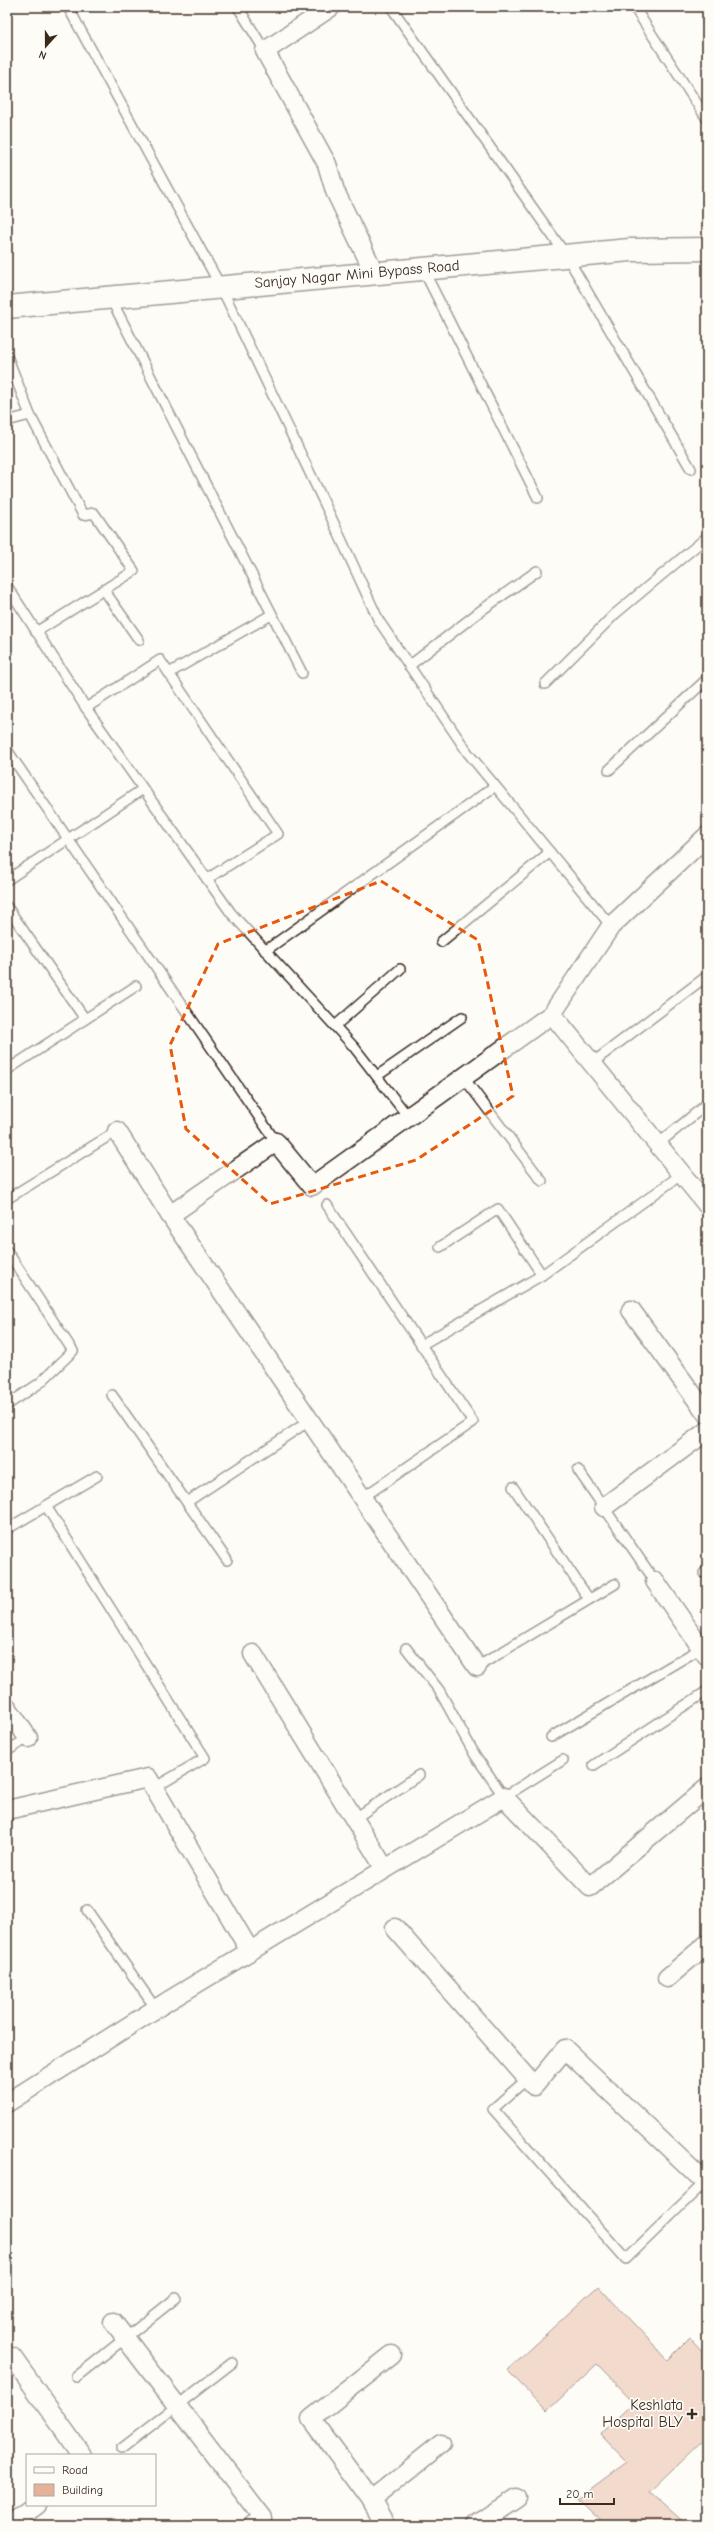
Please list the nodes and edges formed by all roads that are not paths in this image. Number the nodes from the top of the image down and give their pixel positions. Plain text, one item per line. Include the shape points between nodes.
1 (68, 7) edge
2 (238, 7) edge
3 (331, 7) edge
4 (391, 7) edge
5 (634, 7) edge
6 (265, 51) junction
7 (707, 119) edge
8 (707, 249) edge
9 (566, 255) junction
10 (422, 268) junction
11 (374, 272) junction
12 (221, 287) junction
13 (110, 297) junction
14 (7, 307) edge
15 (7, 356) edge
16 (30, 415) junction
17 (7, 421) edge
18 (691, 469) dead end
19 (538, 498) dead end
20 (707, 536) edge
21 (537, 572) dead end
22 (7, 586) edge
23 (104, 590) junction
24 (271, 615) junction
25 (36, 632) junction
26 (139, 640) dead end
27 (409, 666) junction
28 (169, 673) junction
29 (302, 673) dead end
30 (707, 679) edge
31 (545, 684) dead end
32 (86, 708) junction
33 (7, 750) edge
34 (609, 770) dead end
35 (495, 786) junction
36 (143, 789) junction
37 (707, 836) edge
38 (68, 839) junction
39 (550, 852) junction
40 (207, 879) junction
41 (7, 880) edge
42 (7, 907) edge
43 (610, 926) junction
44 (441, 942) dead end
45 (265, 951) junction
46 (400, 969) dead end
47 (707, 976) edge
48 (136, 986) dead end
49 (552, 1014) junction
50 (462, 1017) dead end
51 (85, 1019) junction
52 (335, 1026) junction
53 (592, 1063) junction
54 (7, 1070) edge
55 (377, 1076) junction
56 (464, 1078) junction
57 (707, 1104) edge
58 (409, 1118) junction
59 (117, 1131) joint
60 (276, 1142) junction
61 (658, 1144) junction
62 (682, 1174) junction
63 (542, 1181) dead end
64 (7, 1198) edge
65 (707, 1204) edge
66 (327, 1205) dead end
67 (170, 1215) junction
68 (440, 1247) dead end
69 (7, 1251) edge
70 (542, 1275) junction
71 (631, 1310) dead end
72 (421, 1345) junction
73 (112, 1395) dead end
74 (7, 1405) edge
75 (707, 1414) edge
76 (309, 1421) junction
77 (707, 1431) edge
78 (578, 1470) dead end
79 (97, 1476) dead end
80 (513, 1487) dead end
81 (362, 1498) junction
82 (186, 1502) junction
83 (46, 1506) junction
84 (604, 1506) junction
85 (7, 1529) edge
86 (227, 1560) dead end
87 (655, 1581) joint
88 (615, 1584) dead end
89 (589, 1599) junction
90 (406, 1648) dead end
91 (705, 1650) edge
92 (253, 1654) dead end
93 (477, 1667) joint
94 (707, 1691) edge
95 (7, 1707) edge
96 (551, 1736) dead end
97 (28, 1738) joint
98 (7, 1751) edge
99 (563, 1760) dead end
100 (594, 1765) dead end
101 (419, 1775) dead end
102 (154, 1788) junction
103 (707, 1788) edge
104 (504, 1797) junction
105 (7, 1810) edge
106 (354, 1819) junction
107 (385, 1869) junction
108 (87, 1910) dead end
109 (395, 1928) dead end
110 (707, 1944) edge
111 (250, 1952) junction
112 (667, 1978) dead end
113 (156, 2009) junction
114 (527, 2079) junction
115 (7, 2103) edge
116 (706, 2183) edge
117 (176, 2298) dead end
118 (113, 2322) dead end
119 (125, 2338) junction
120 (392, 2355) dead end
121 (12, 2357) dead end
122 (232, 2364) dead end
123 (76, 2377) dead end
124 (177, 2406) junction
125 (441, 2444) dead end
126 (121, 2449) dead end
127 (81, 2454) edge
128 (517, 2498) dead end
129 (371, 2500) junction
130 (36, 2506) edge
131 (10, 2525) edge
132 (252, 2525) edge
133 (384, 2525) edge
134 (476, 2525) edge

1 - 12 lane
2 - 6 lane
3 - 6 street
4 - 9 lane
5 - 7 lane
6 - 11 street via 327,164 335,191
8 - 9 street, Sanjay Nagar Mini Bypass Road via 630,250
9 - 10 street, Sanjay Nagar Mini Bypass Road
9 - 18 lane
10 - 11 street, Sanjay Nagar Mini Bypass Road
10 - 19 lane
11 - 12 street, Sanjay Nagar Mini Bypass Road
12 - 13 street, Sanjay Nagar Mini Bypass Road
12 - 27 lane via 379,621
13 - 14 street, Sanjay Nagar Mini Bypass Road
13 - 24 lane
15 - 16 lane
16 - 17 lane
16 - 23 lane via 83,515 94,513 134,571
20 - 31 lane via 615,614
21 - 27 lane via 478,612
22 - 25 lane
23 - 25 lane
23 - 26 lane
24 - 28 lane
24 - 29 lane
25 - 32 lane
27 - 35 lane via 468,753
28 - 32 lane via 160,660
28 - 40 lane via 278,834
30 - 34 lane
32 - 36 lane
33 - 38 lane
35 - 39 lane
35 - 45 lane
36 - 38 lane
36 - 40 lane
37 - 43 street
38 - 41 lane
38 - 60 lane
39 - 43 lane
39 - 44 lane
40 - 45 lane via 231,913
42 - 51 lane
43 - 49 street
45 - 52 lane
46 - 52 lane
47 - 53 lane
48 - 51 lane
49 - 53 street
49 - 56 street
50 - 55 lane
51 - 54 lane
52 - 55 lane
53 - 61 street
55 - 58 lane
56 - 58 street
56 - 63 lane
57 - 61 lane
58 - 60 street via 312,1186
59 - 64 lane
59 - 67 street
60 - 67 street
61 - 62 street
62 - 65 street
62 - 70 lane
66 - 72 lane
67 - 76 street
68 - 70 lane via 498,1209
69 - 74 lane via 73,1351 40,1383
70 - 72 lane
71 - 75 street
72 - 81 lane via 473,1422
73 - 82 lane
76 - 81 street
76 - 82 lane
77 - 84 street
78 - 84 lane
79 - 83 lane
80 - 89 lane
81 - 93 street
82 - 86 lane
83 - 85 lane
83 - 102 lane via 205,1758
84 - 87 lane
87 - 91 street
88 - 89 lane
89 - 93 lane
90 - 104 lane via 439,1690 475,1755
91 - 96 lane
92 - 106 street
94 - 100 lane
95 - 97 street
97 - 98 lane
99 - 104 lane
101 - 106 lane
102 - 105 street via 148,1778
102 - 111 street
103 - 104 street via 590,1887
104 - 107 street
106 - 107 street
107 - 111 street
108 - 113 lane
109 - 114 street
110 - 112 street
111 - 113 street
113 - 115 street
114 - 116 street via 534,2086 565,2049
114 - 116 lane via 493,2109 626,2259
117 - 119 lane
118 - 119 street
119 - 123 lane
119 - 124 street
120 - 129 street via 311,2419
121 - 127 street
122 - 124 lane
124 - 126 lane
124 - 132 street via 263,2518
125 - 129 street
128 - 134 street
129 - 133 street
130 - 131 street

